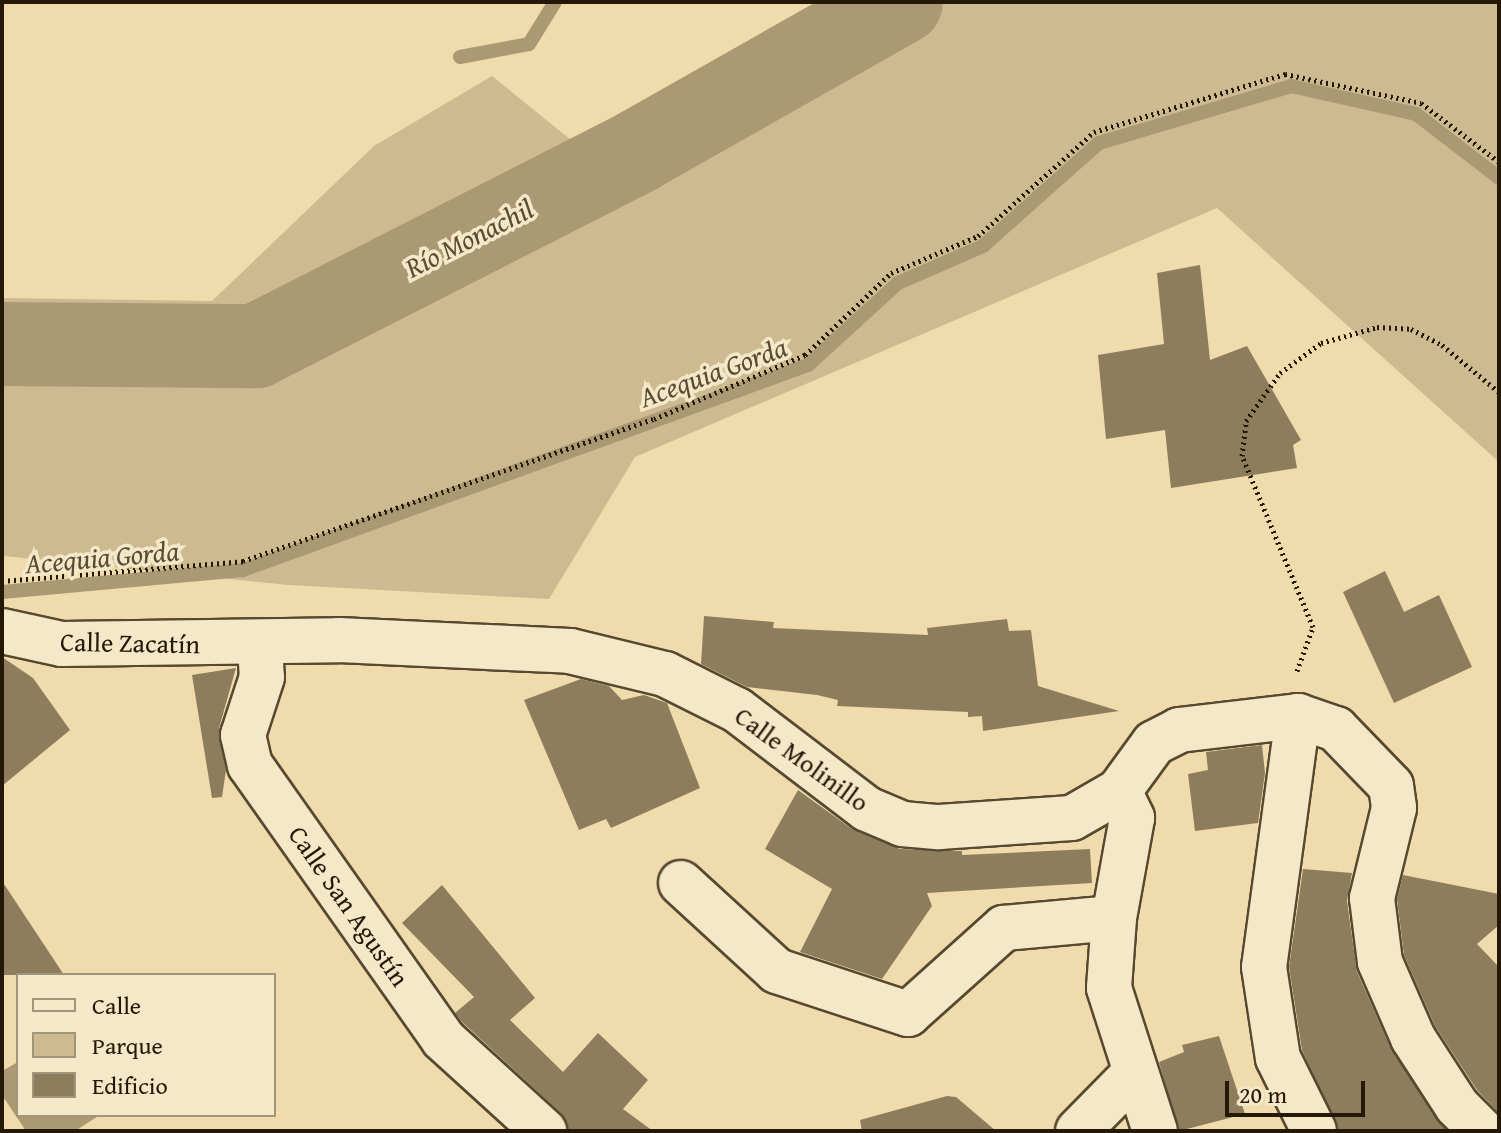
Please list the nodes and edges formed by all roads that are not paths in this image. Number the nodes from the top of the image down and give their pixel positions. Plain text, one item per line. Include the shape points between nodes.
1 (2, 631) edge
2 (260, 643) junction
3 (1291, 715) junction
4 (1119, 791) junction
5 (681, 883) dead end
6 (1114, 918) junction
7 (1135, 1073) junction
8 (544, 1131) edge
9 (1078, 1131) edge
10 (1155, 1131) edge
11 (1314, 1131) edge
12 (1482, 1131) edge

1 - 2 street, Calle Zacatín via 62,644
2 - 4 street, Calle Molinillo via 339,640 570,651 665,674 737,710 867,809 902,824 939,827 1072,818
2 - 8 street, Calle San Agustín via 262,677 243,735 250,765 443,1039
3 - 4 street, Calle Molinillo via 1179,730 1154,743
3 - 11 street via 1264,967 1278,1058
3 - 12 street, Calle Molinillo via 1336,729 1391,786 1394,808 1372,898 1380,962 1413,1038 1457,1106
4 - 6 street via 1132,818
5 - 6 street via 777,971 908,1014 1004,928
6 - 7 street via 1109,988
7 - 9 street
7 - 10 street

